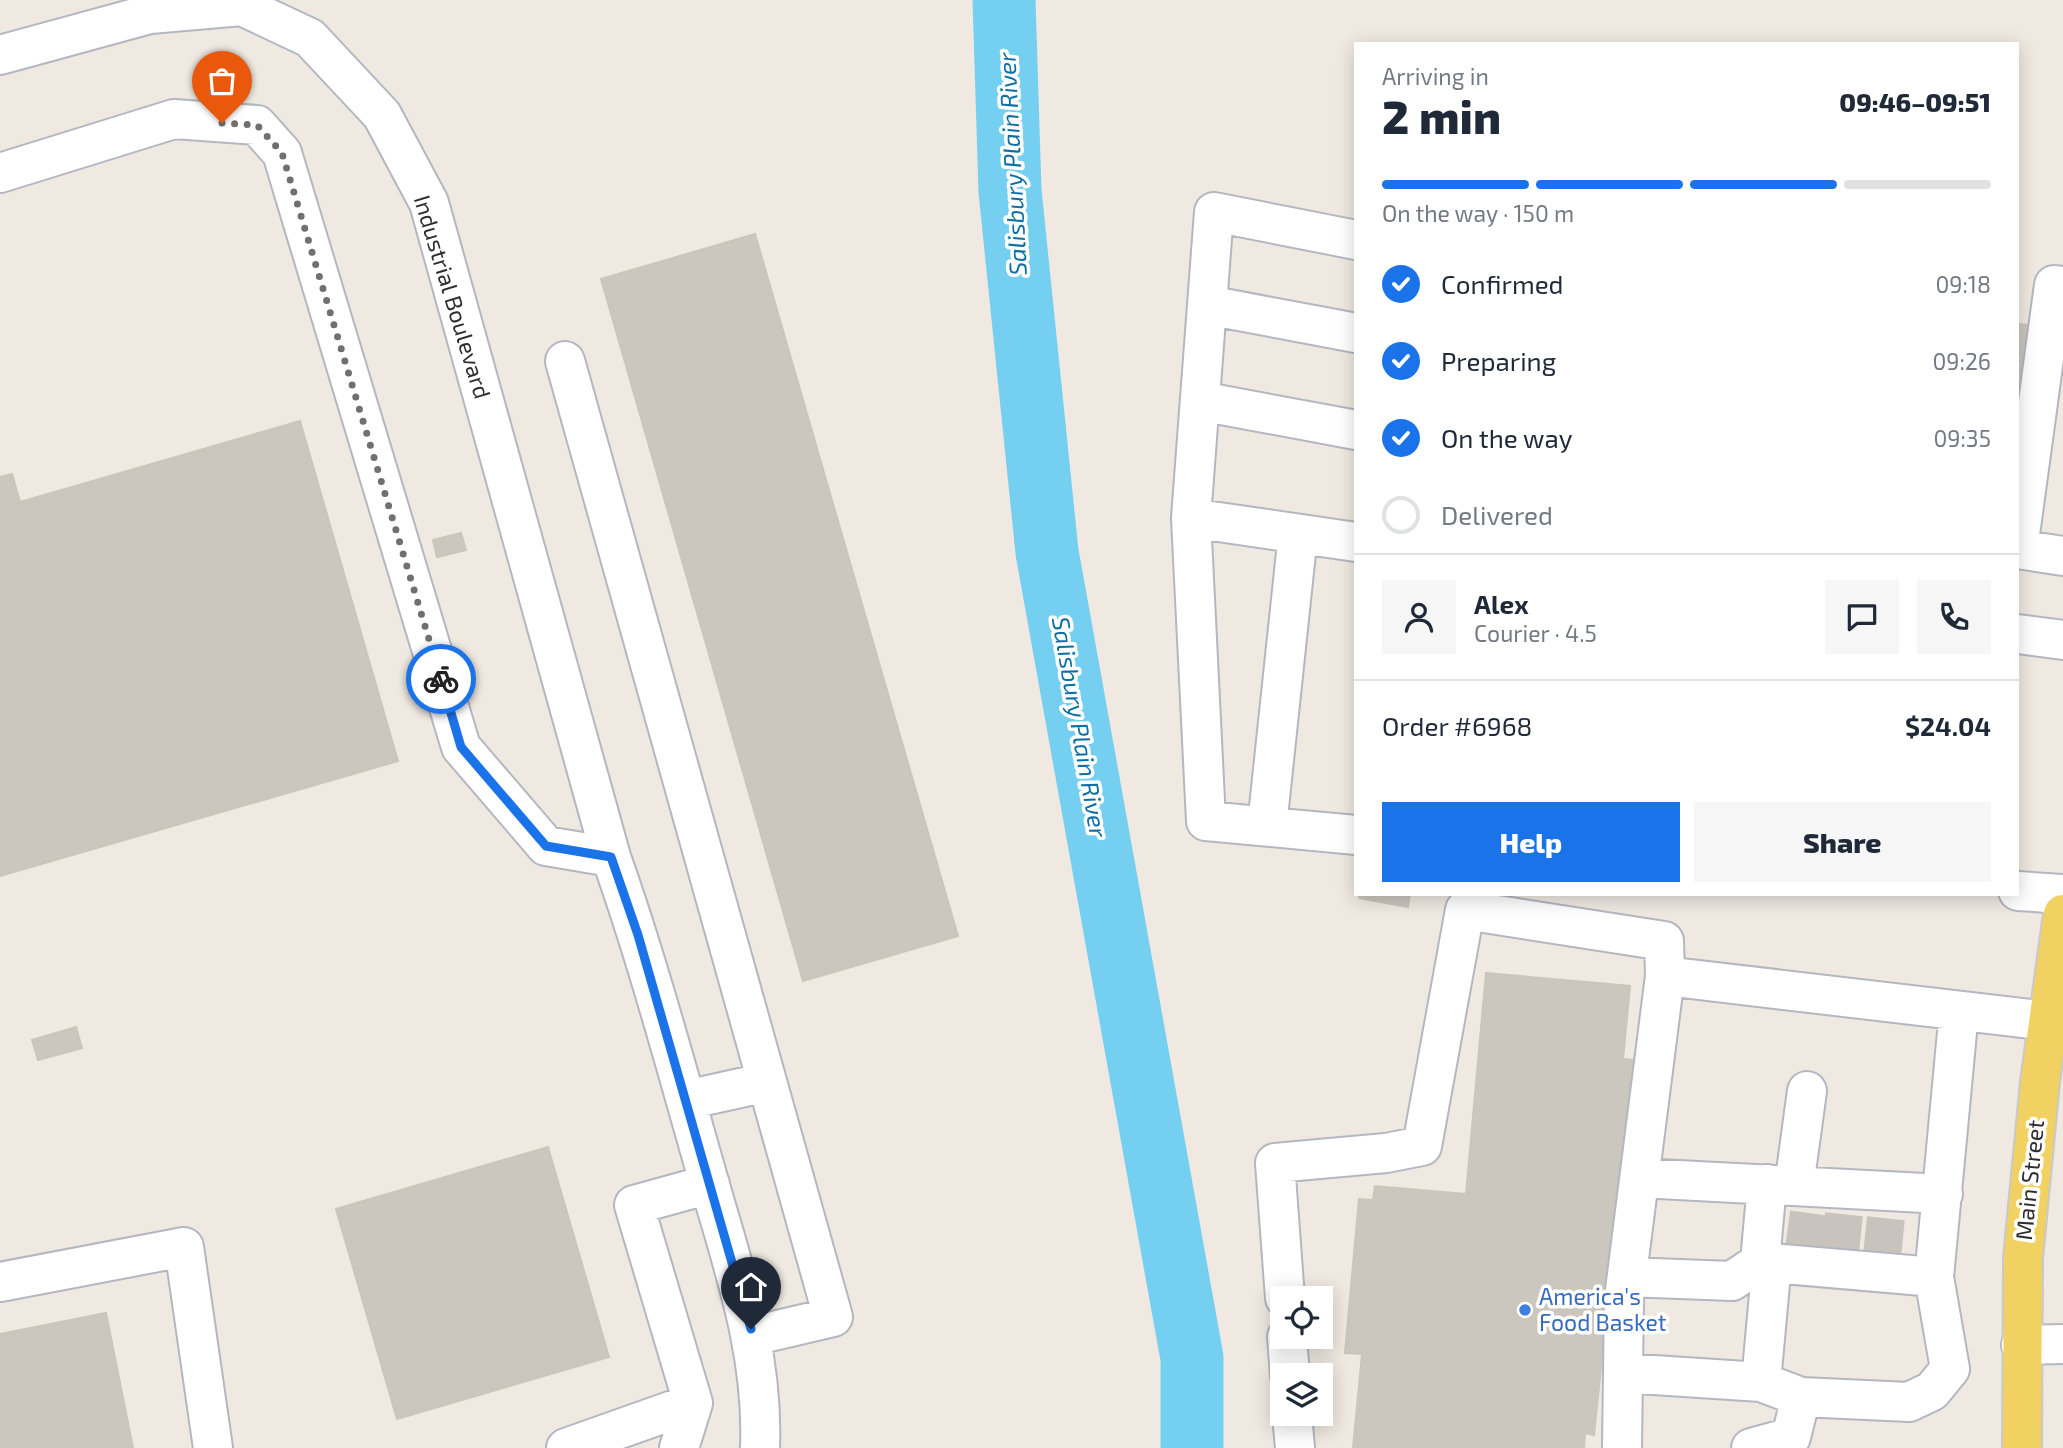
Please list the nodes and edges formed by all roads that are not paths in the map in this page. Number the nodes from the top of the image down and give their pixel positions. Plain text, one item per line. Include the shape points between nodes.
1 (279, 11) edge
2 (0, 55) edge
3 (0, 173) edge
4 (1354, 240) edge
5 (2063, 286) edge
6 (1207, 305) junction
7 (1354, 333) edge
8 (565, 361) dead end
9 (1200, 401) junction
10 (1354, 430) edge
11 (1191, 518) junction
12 (1298, 534) junction
13 (1354, 542) edge
14 (2019, 542) edge
15 (2019, 549) edge
16 (2063, 556) edge
17 (2019, 634) edge
18 (2063, 640) edge
19 (1267, 826) junction
20 (1354, 835) edge
21 (611, 857) junction
22 (2019, 891) edge
23 (2063, 894) edge
24 (2063, 915) edge
25 (1665, 976) junction
26 (1959, 1011) junction
27 (2048, 1021) junction
28 (767, 1082) junction
29 (1807, 1091) dead end
30 (686, 1100) junction
31 (1640, 1178) junction
32 (710, 1184) junction
33 (1943, 1194) junction
34 (1808, 1228) junction
35 (1934, 1277) junction
36 (1627, 1278) junction
37 (0, 1282) edge
38 (1283, 1286) edge
39 (752, 1336) junction
40 (2063, 1344) edge
41 (2021, 1345) junction
42 (1623, 1373) junction
43 (1760, 1382) junction
44 (1801, 1397) junction
45 (693, 1403) junction
46 (1293, 1426) edge
47 (213, 1448) edge
48 (566, 1448) edge
49 (679, 1448) edge
50 (760, 1448) edge
51 (1295, 1448) edge
52 (1622, 1448) edge
53 (1751, 1448) edge
54 (2022, 1448) edge

1 - 2 street, Industrial Boulevard via 242,6 150,14
1 - 21 street, Industrial Boulevard via 382,115 429,203
3 - 21 street via 174,120 257,125 282,153 461,747 546,846
4 - 6 street via 1214,212
5 - 14 street via 2054,285
6 - 7 street
6 - 9 street
8 - 28 street
9 - 10 street
9 - 11 street
11 - 12 street
11 - 19 street via 1206,821
12 - 13 street
12 - 19 street
15 - 16 street
17 - 18 street
19 - 20 street
21 - 30 street, Industrial Boulevard
22 - 23 street
24 - 27 main road, Main Street
25 - 26 street
25 - 31 street
25 - 38 street via 1664,942 1465,910 1422,1146 1275,1163
26 - 27 street
26 - 33 street
27 - 41 main road, Main Street via 2022,1258
28 - 30 street
28 - 39 street via 833,1317
29 - 34 street
30 - 32 street, Industrial Boulevard
31 - 34 street
31 - 36 street
32 - 39 street, Industrial Boulevard
32 - 45 street via 634,1205
33 - 34 street via 1887,1204
33 - 35 street
34 - 35 street via 1881,1264
34 - 36 street via 1732,1281
34 - 43 street
35 - 44 street via 1950,1369 1932,1391 1909,1402
36 - 42 street
37 - 47 street via 184,1247
39 - 50 street, Industrial Boulevard via 762,1402
40 - 41 street
41 - 54 main road, Main Street
42 - 43 street
42 - 52 street
43 - 44 street
44 - 53 street via 1791,1437
45 - 48 street
45 - 49 street
46 - 51 street

